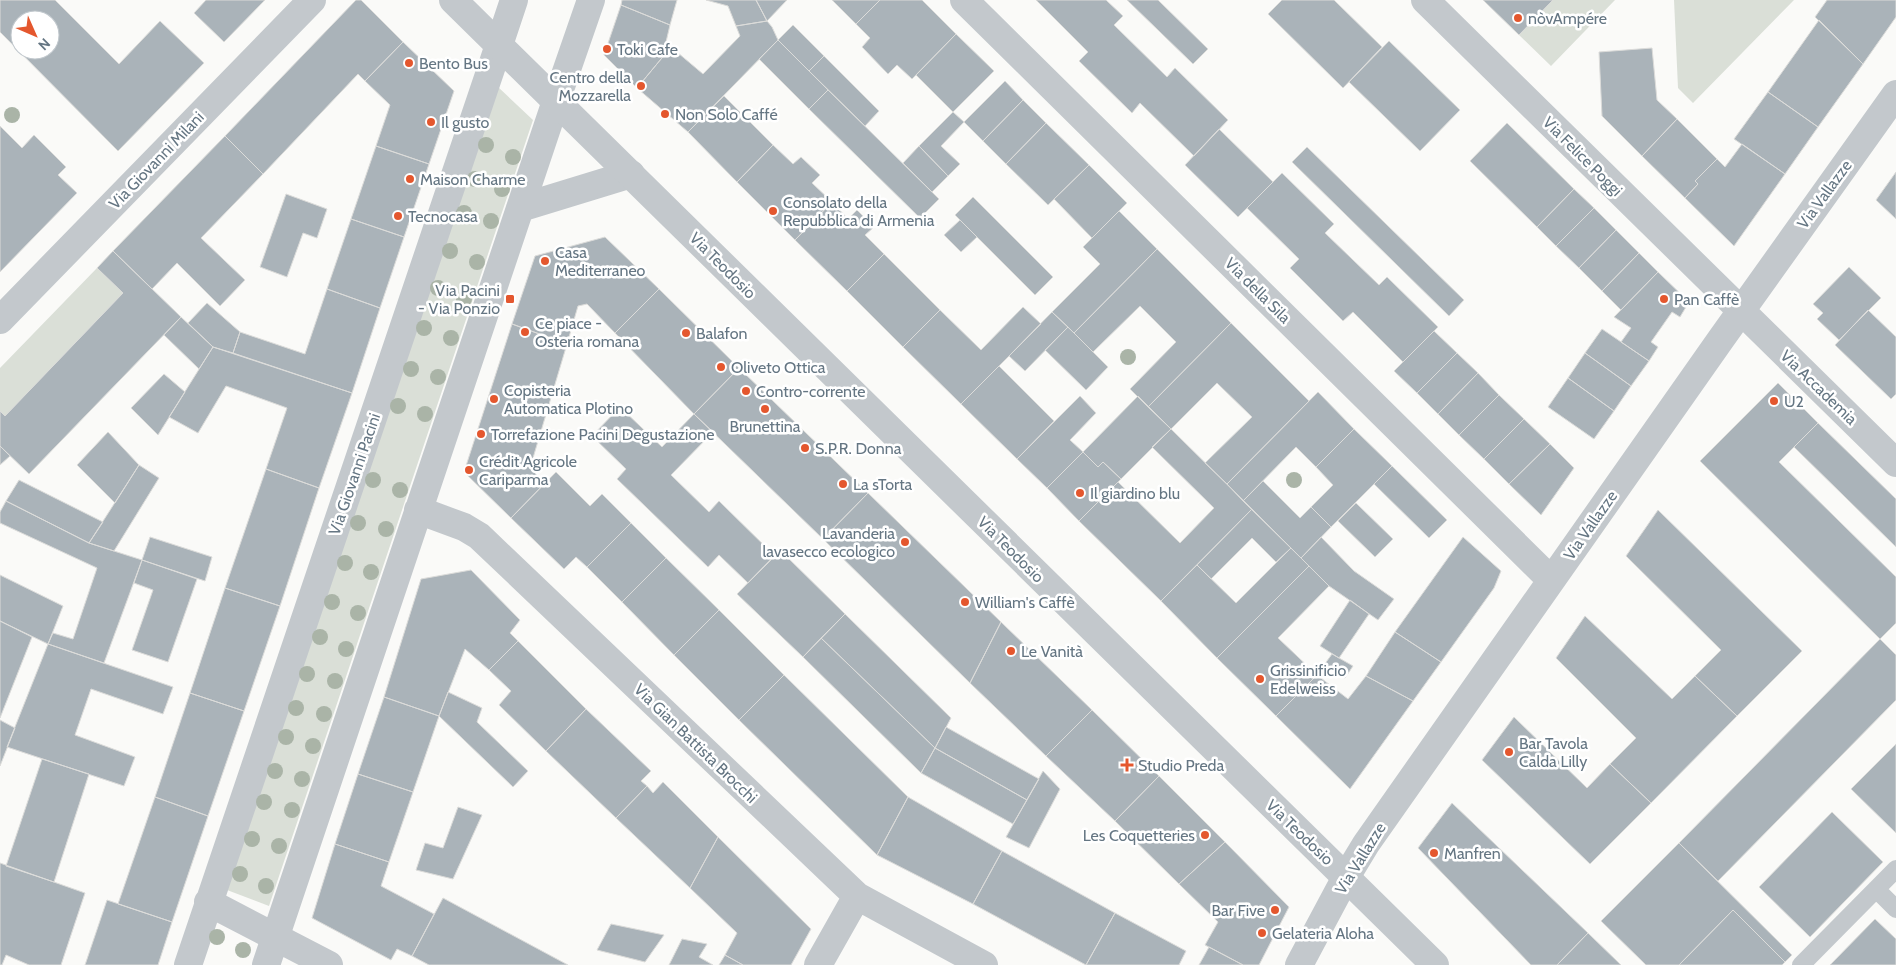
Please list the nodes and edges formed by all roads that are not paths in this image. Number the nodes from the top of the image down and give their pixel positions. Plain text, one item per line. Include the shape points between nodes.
1 (312, 0) edge
2 (453, 0) edge
3 (514, 0) edge
4 (591, 0) edge
5 (964, 0) edge
6 (1425, 0) edge
7 (499, 45) junction
8 (556, 101) junction
9 (1894, 102) edge
10 (630, 174) junction
11 (520, 208) junction
12 (1741, 311) junction
13 (0, 320) edge
14 (1896, 463) edge
15 (418, 510) junction
16 (1552, 580) junction
17 (1896, 869) edge
18 (1346, 877) junction
19 (1876, 889) junction
20 (856, 896) junction
21 (208, 902) junction
22 (1896, 909) edge
23 (275, 937) junction
24 (188, 965) edge
25 (266, 965) edge
26 (329, 965) edge
27 (818, 965) edge
28 (984, 965) edge
29 (1299, 965) edge
30 (1435, 965) edge
31 (1801, 965) edge

1 - 13 street, Via Giovanni Milani
2 - 7 street
3 - 7 street, Via Giovanni Pacini
4 - 8 street
5 - 16 street, Via della Sila
6 - 12 street, Via Felice Poggi
7 - 8 street
7 - 21 street, Via Giovanni Pacini
8 - 10 street, Via Teodosio
8 - 11 street
9 - 12 street, Via Vallazze
10 - 11 street
10 - 18 street, Via Teodosio
11 - 15 street
12 - 14 street, Via Accademia
12 - 16 street, Via Vallazze
15 - 20 street, Via Gian Battista Brocchi via 479,536
15 - 23 street
16 - 18 street, Via Vallazze
17 - 19 lane
18 - 29 street, Via Vallazze
18 - 30 street, Via Teodosio
19 - 22 lane
19 - 31 lane
20 - 27 street
20 - 28 street, Via Gian Battista Brocchi
21 - 23 street
21 - 24 street, Via Giovanni Pacini
23 - 25 street
23 - 26 street

